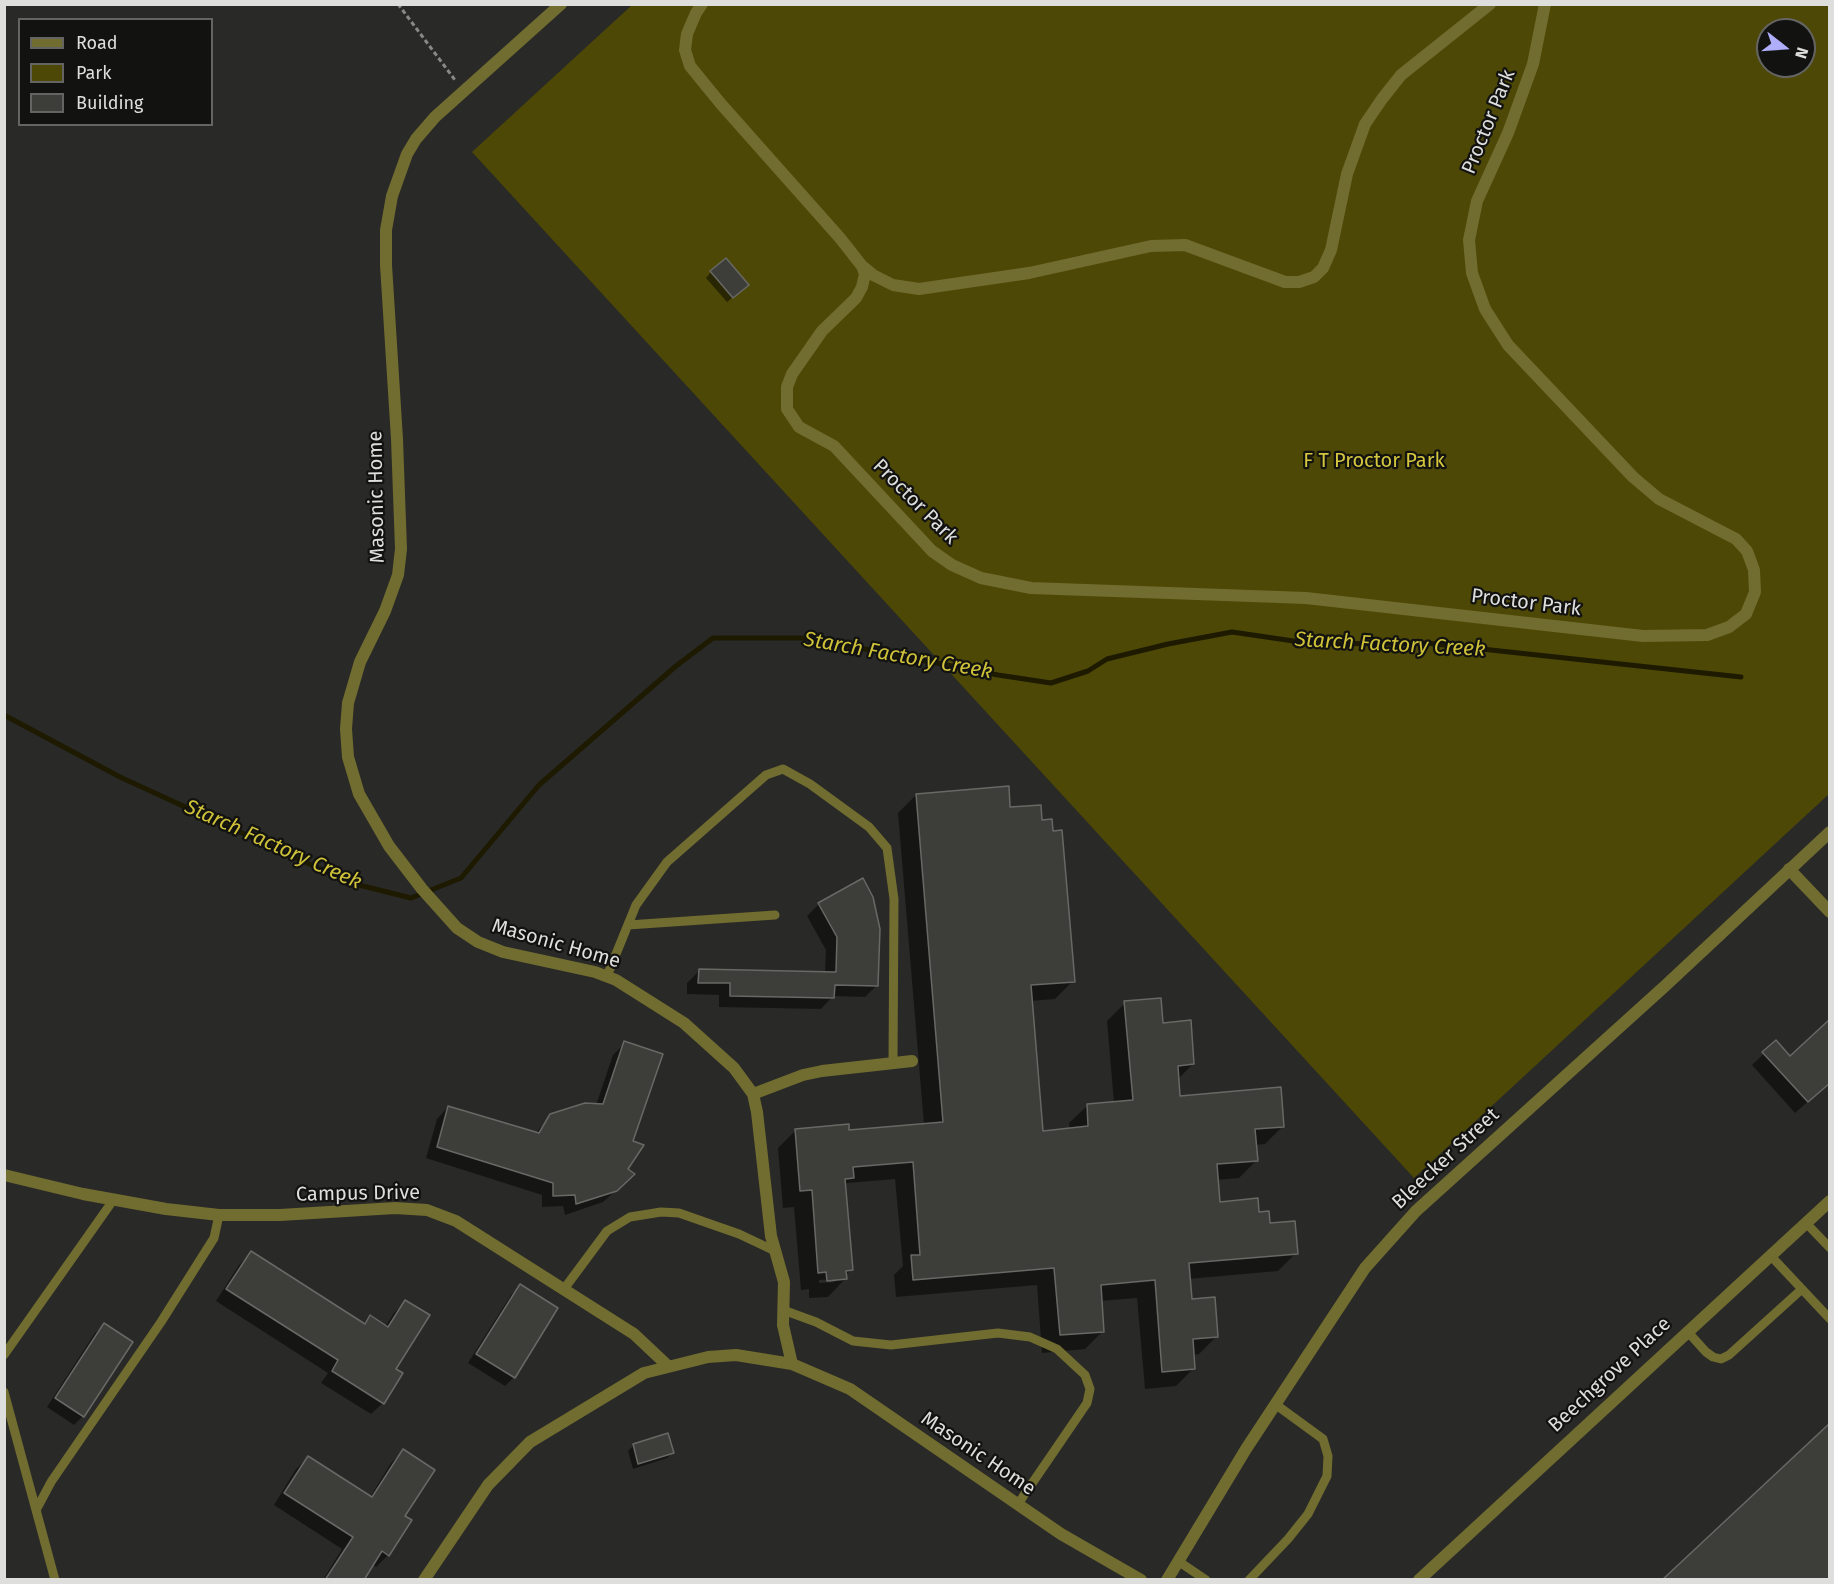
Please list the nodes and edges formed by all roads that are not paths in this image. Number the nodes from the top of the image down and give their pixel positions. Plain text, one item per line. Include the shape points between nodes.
1 (561, 4) edge
2 (702, 4) edge
3 (1490, 4) edge
4 (1545, 4) edge
5 (862, 266) junction
6 (1830, 832) edge
7 (1789, 869) junction
8 (1830, 912) edge
9 (775, 915) dead end
10 (628, 925) junction
11 (607, 976) junction
12 (912, 1061) dead end
13 (893, 1063) junction
14 (753, 1094) junction
15 (4, 1175) edge
16 (114, 1199) junction
17 (1830, 1201) edge
18 (219, 1215) junction
19 (1806, 1222) junction
20 (1830, 1248) edge
21 (775, 1251) junction
22 (1770, 1255) junction
23 (564, 1289) junction
24 (1802, 1289) junction
25 (783, 1310) junction
26 (1830, 1319) edge
27 (1687, 1331) junction
28 (4, 1355) edge
29 (792, 1364) junction
30 (668, 1366) junction
31 (4, 1392) edge
32 (1275, 1404) junction
33 (1018, 1504) junction
34 (36, 1510) junction
35 (1178, 1561) junction
36 (55, 1580) edge
37 (424, 1580) edge
38 (1141, 1580) edge
39 (1167, 1580) edge
40 (1206, 1580) edge
41 (1249, 1580) edge
42 (1419, 1580) edge

1 - 11 street, Masonic Home via 435,117 407,154 392,196 386,230 401,549 398,575 385,611 360,662 348,703 346,729 348,757 359,794 389,846 457,928 503,952
2 - 5 street via 687,34 685,50 690,66
3 - 5 street via 1401,75 1365,124 1347,174 1331,250 1314,277 1285,282 1185,245 1151,246 1029,273 919,289 893,285
4 - 5 street, Proctor Park via 1533,64 1477,201 1469,240 1472,273 1485,309 1508,345 1633,477 1659,499 1736,539 1747,551 1754,570 1755,592 1746,614 1729,627 1707,635 1643,636 1306,598 1031,588 981,578 932,551 834,446 799,428 788,409 787,387 792,374 822,331 856,298 864,280
6 - 7 street, Bleecker Street
7 - 8 street
7 - 32 street, Bleecker Street via 1416,1211 1365,1268
9 - 10 lane
10 - 11 lane
10 - 13 lane via 636,905 667,862 766,775 783,769 869,827 887,848 894,898
11 - 14 street, Masonic Home via 684,1023 734,1068
12 - 13 street
13 - 14 street via 803,1075
14 - 21 street, Masonic Home
15 - 16 street, Campus Drive
16 - 18 street, Campus Drive
16 - 28 lane
17 - 19 street, Beechgrove Place
18 - 23 street, Campus Drive via 427,1210 456,1221
18 - 34 lane via 214,1238
19 - 20 lane
19 - 22 street, Beechgrove Place
21 - 23 lane via 679,1213 630,1216 607,1231
21 - 25 street, Masonic Home via 784,1282
22 - 24 lane
22 - 27 street, Beechgrove Place
23 - 30 street, Campus Drive via 634,1334
24 - 26 lane
24 - 27 lane via 1721,1359 1706,1352
25 - 29 street, Masonic Home
25 - 33 lane via 853,1341 891,1345 998,1333 1030,1337 1057,1349 1085,1375 1090,1389 1087,1403
27 - 42 street, Beechgrove Place
29 - 30 street, Masonic Home via 736,1355
29 - 33 street, Masonic Home via 850,1389
30 - 37 street, Masonic Home via 644,1373 530,1442 488,1485
31 - 34 lane
32 - 35 street, Bleecker Street
32 - 41 lane via 1323,1439 1328,1456 1327,1476 1308,1514
33 - 38 street, Masonic Home
34 - 36 lane
35 - 39 street, Bleecker Street
35 - 40 lane

